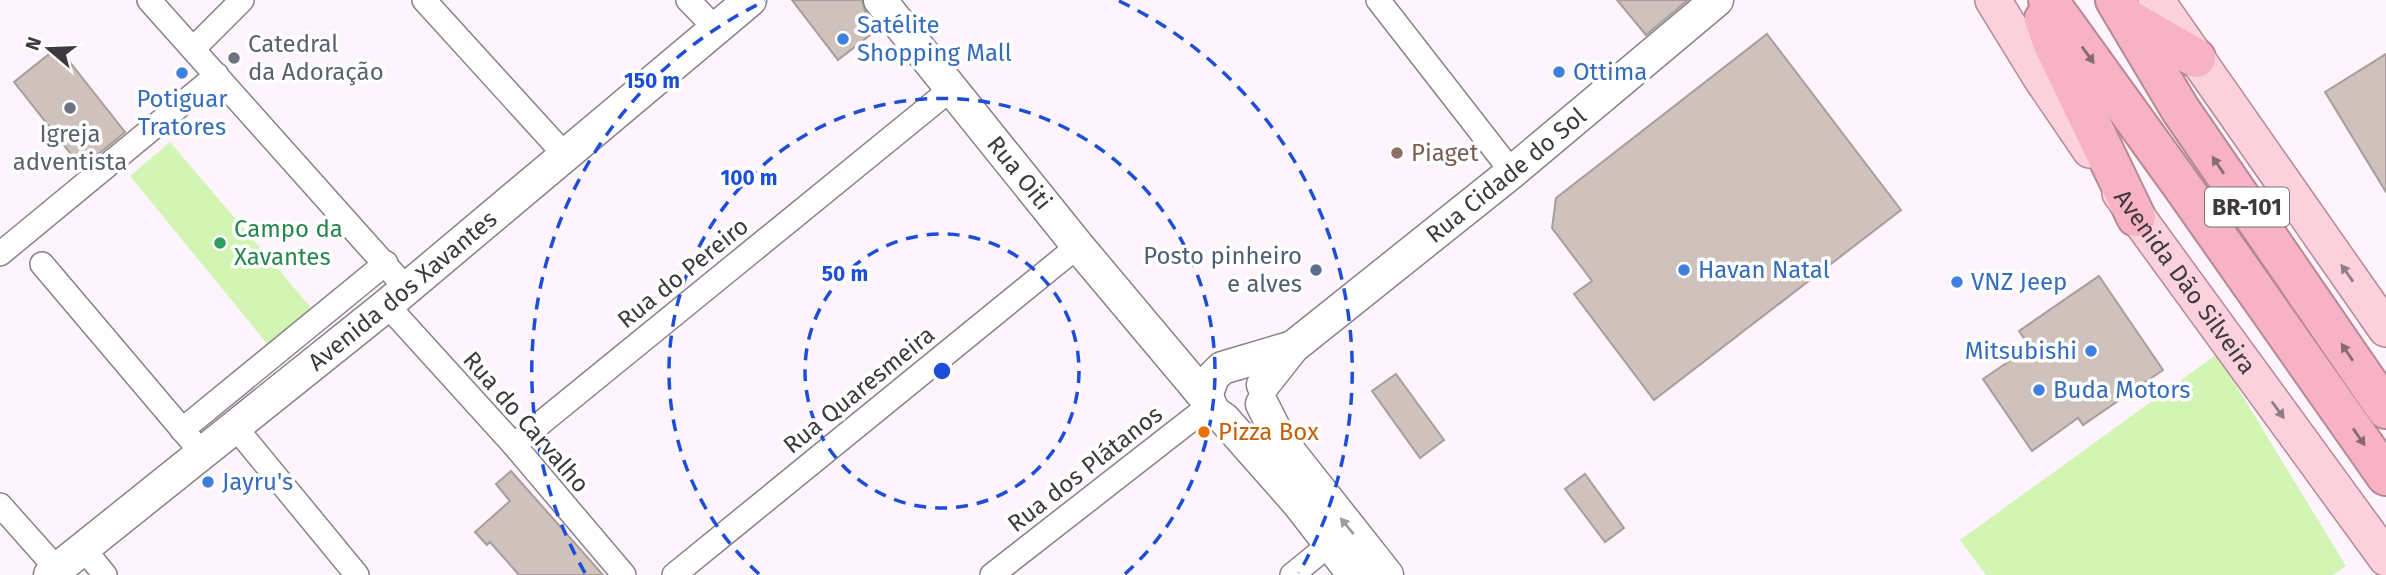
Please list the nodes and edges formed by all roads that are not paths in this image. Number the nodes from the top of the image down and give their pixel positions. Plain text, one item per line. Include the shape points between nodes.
1 (149, 0) edge
2 (242, 0) edge
3 (424, 0) edge
4 (750, 0) edge
5 (880, 0) edge
6 (1378, 0) edge
7 (1717, 0) edge
8 (1993, 0) edge
9 (2038, 0) edge
10 (2048, 0) edge
11 (2133, 6) edge
12 (700, 9) edge
13 (193, 49) junction
14 (2196, 58) joint
15 (217, 75) junction
16 (951, 89) junction
17 (565, 155) junction
18 (1512, 172) junction
19 (2136, 217) junction
20 (1078, 246) junction
21 (1, 250) edge
22 (386, 263) junction
23 (42, 264) dead end
24 (397, 297) junction
25 (2386, 329) edge
26 (1162, 343) junction
27 (1293, 347) junction
28 (279, 351) junction
29 (1228, 367) junction
30 (299, 377) junction
31 (238, 383) junction
32 (1262, 394) junction
33 (260, 409) junction
34 (1214, 409) junction
35 (2386, 409) edge
36 (236, 428) junction
37 (182, 430) junction
38 (514, 445) junction
39 (203, 454) junction
40 (2386, 476) edge
41 (0, 505) edge
42 (1330, 544) junction
43 (83, 548) junction
44 (2386, 558) edge
45 (53, 572) edge
46 (105, 575) edge
47 (357, 575) edge
48 (624, 575) edge
49 (674, 575) edge
50 (992, 575) edge
51 (1292, 575) edge
52 (1354, 575) edge
53 (1387, 575) edge

1 - 13 street, Rua do Carvalho
2 - 13 street
3 - 17 street
4 - 12 main road, Avenida dos Xavantes
5 - 16 main road, Rua Oiti
6 - 18 street
7 - 18 main road, Rua Cidade do Sol
8 - 19 main road, Avenida Dão Silveira via 2040,78
9 - 19 highway via 2052,42
10 -> 40 highway, BR-101
11 - 14 highway
35 -> 11 highway, BR-101 via 2149,60
12 - 17 main road, Avenida dos Xavantes
13 - 15 street, Rua do Carvalho
25 -> 14 main road
15 - 21 street
15 - 22 street, Rua do Carvalho
16 - 20 main road, Rua Oiti
16 - 38 street, Rua do Pereiro
17 - 24 main road, Avenida dos Xavantes
18 - 27 main road, Rua Cidade do Sol
19 -> 44 main road, Avenida Dão Silveira
20 - 26 main road, Rua Oiti
20 - 49 street, Rua Quaresmeira
22 - 24 street, Rua do Carvalho
22 - 28 street, Avenida dos Xavantes
23 - 37 street
24 - 30 main road, Avenida dos Xavantes
24 - 38 street, Rua do Carvalho
26 - 29 main road, Rua Oiti
26 - 34 main road, Rua Oiti
27 - 29 main road, Rua Cidade do Sol
27 - 32 main road, Rua Cidade do Sol
28 - 30 street
28 - 31 street, Avenida dos Xavantes
29 - 32 main road via 1246,367 1256,374
29 - 34 main road via 1209,385
30 - 33 main road, Avenida dos Xavantes
31 - 33 street
31 - 37 street, Avenida dos Xavantes
32 - 34 main road via 1253,416 1239,422
53 -> 32 main road via 1276,432
33 - 36 main road, Avenida dos Xavantes
34 - 42 main road, Rua Oiti
34 - 50 street, Rua dos Plátanos
36 - 39 main road, Avenida dos Xavantes
36 - 47 street
37 - 39 street
38 - 48 street, Rua do Carvalho
39 - 43 main road, Avenida dos Xavantes
41 - 45 street
42 - 51 street
42 - 52 main road, Rua Oiti
43 - 45 main road, Avenida dos Xavantes
43 - 46 street

